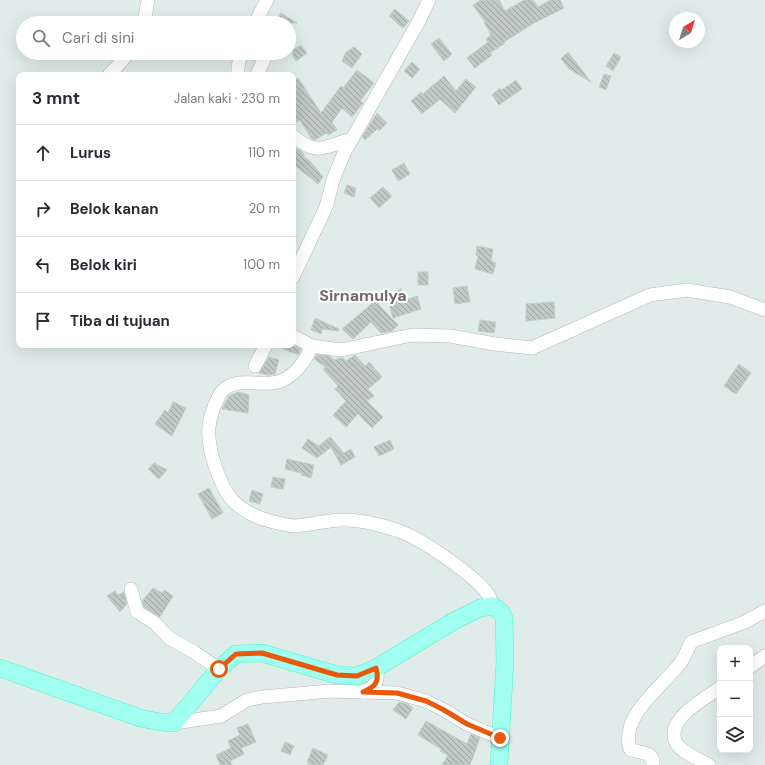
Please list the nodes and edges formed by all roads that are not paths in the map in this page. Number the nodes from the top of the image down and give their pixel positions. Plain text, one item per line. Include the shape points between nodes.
1 (148, 0) edge
2 (266, 0) edge
3 (429, 0) edge
4 (145, 16) edge
5 (258, 16) edge
6 (123, 60) edge
7 (240, 60) edge
8 (264, 60) edge
9 (112, 72) edge
10 (238, 72) edge
11 (258, 72) edge
12 (296, 139) edge
13 (352, 139) junction
14 (296, 271) edge
15 (765, 310) edge
16 (296, 338) edge
17 (312, 346) junction
18 (265, 348) edge
19 (256, 366) dead end
20 (132, 589) dead end
21 (493, 606) junction
22 (765, 611) edge
23 (765, 656) edge
24 (753, 665) edge
25 (0, 668) edge
26 (376, 668) junction
27 (219, 669) junction
28 (717, 690) edge
29 (363, 692) junction
30 (174, 723) junction
31 (500, 738) junction
32 (499, 765) edge
33 (653, 765) edge
34 (709, 765) edge

1 - 4 street
2 - 5 street
3 - 13 street
6 - 9 street
7 - 10 street
8 - 11 street
12 - 13 street via 305,145 326,148
13 - 14 street via 344,153 326,207
15 - 17 street via 730,297 687,290 650,295 532,348 450,336 412,335 341,350
16 - 17 street
17 - 21 street via 298,370 280,382 243,383 222,391 209,425 209,438 211,452 223,485 233,501 249,513 269,521 294,526 344,520 375,524 404,533 439,553 479,583
18 - 19 street
20 - 27 street via 137,612 155,624 169,638
21 - 26 main road via 480,608 452,622
21 - 31 main road via 504,618 505,661
22 - 33 street via 745,622 691,642 669,677 652,692 635,715 629,732 630,749 651,756
23 - 24 street
25 - 30 main road via 140,718
26 - 27 main road via 357,676 337,675 262,653 236,654
26 - 29 street via 376,682 372,688
27 - 30 main road
28 - 34 street via 686,712 674,728 676,744
29 - 30 street via 330,691 262,696 247,700 221,716
29 - 31 street via 397,693 426,701 467,724
31 - 32 main road

